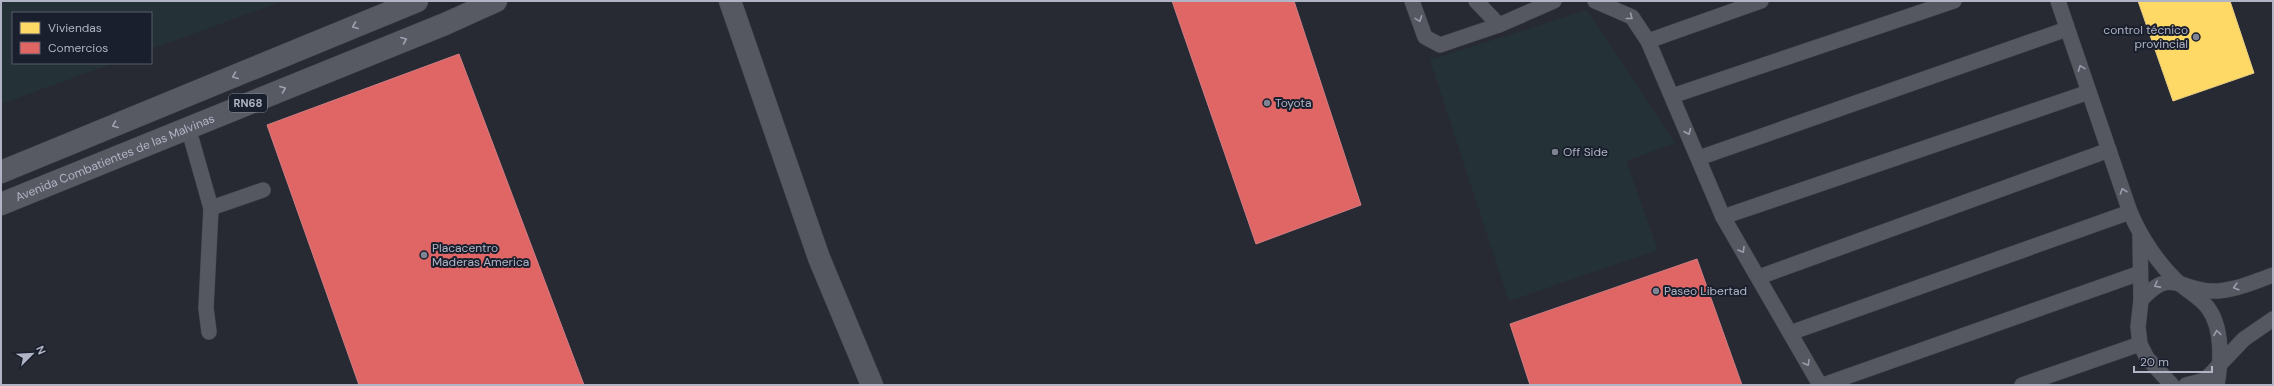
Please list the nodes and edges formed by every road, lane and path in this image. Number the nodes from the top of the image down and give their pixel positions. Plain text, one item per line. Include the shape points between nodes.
1 (417, 1) edge
2 (496, 1) edge
3 (730, 1) edge
4 (1412, 1) edge
5 (1476, 1) edge
6 (1554, 1) edge
7 (1595, 1) edge
8 (1761, 1) edge
9 (1954, 1) edge
10 (2058, 1) edge
11 (1500, 25) junction
12 (2067, 29) junction
13 (1648, 40) junction
14 (2090, 92) junction
15 (1672, 96) junction
16 (188, 127) junction
17 (2109, 150) junction
18 (1699, 158) junction
19 (1, 172) edge
20 (263, 190) dead end
21 (1, 204) edge
22 (211, 208) junction
23 (2130, 212) junction
24 (1723, 217) junction
25 (2140, 236) junction
26 (2140, 273) junction
27 (2273, 275) edge
28 (1759, 277) junction
29 (2179, 283) junction
30 (2141, 300) junction
31 (2273, 318) edge
32 (209, 332) dead end
33 (1790, 333) junction
34 (2140, 344) junction
35 (2220, 366) junction
36 (872, 385) edge
37 (1820, 385) edge
38 (1823, 385) edge
39 (2022, 385) edge
40 (2172, 385) edge
41 (2186, 385) edge
42 (2217, 385) edge

1 -> 19 main road, RN68
16 -> 2 main road, Avenida Combatientes de las Malvinas / RN68
3 - 36 street via 819,258
4 -> 11 lane via 1425,37 1440,45
5 - 11 lane
6 - 11 lane
7 -> 13 lane via 1632,17
8 - 13 lane
9 - 15 lane
10 - 12 lane
14 -> 12 lane
12 - 18 lane
13 - 15 lane
14 - 17 lane
14 - 24 lane
15 -> 18 lane
16 - 21 main road, Avenida Combatientes de las Malvinas / RN68
16 - 22 lane
23 -> 17 lane
17 - 28 lane
18 - 24 lane
20 - 22 lane
22 - 32 lane via 206,308
23 - 25 lane
23 - 33 lane
24 -> 28 lane
25 - 26 lane
25 - 29 lane
26 - 30 lane
26 - 38 lane
27 -> 29 lane via 2228,290 2210,291
28 - 33 lane
29 -> 30 lane via 2162,282
35 -> 29 lane via 2215,323 2208,307
30 - 34 lane via 2138,327
31 - 35 lane via 2244,339
33 -> 37 lane
34 - 39 lane
34 - 40 lane via 2147,358
35 - 41 lane via 2205,380
35 - 42 lane

